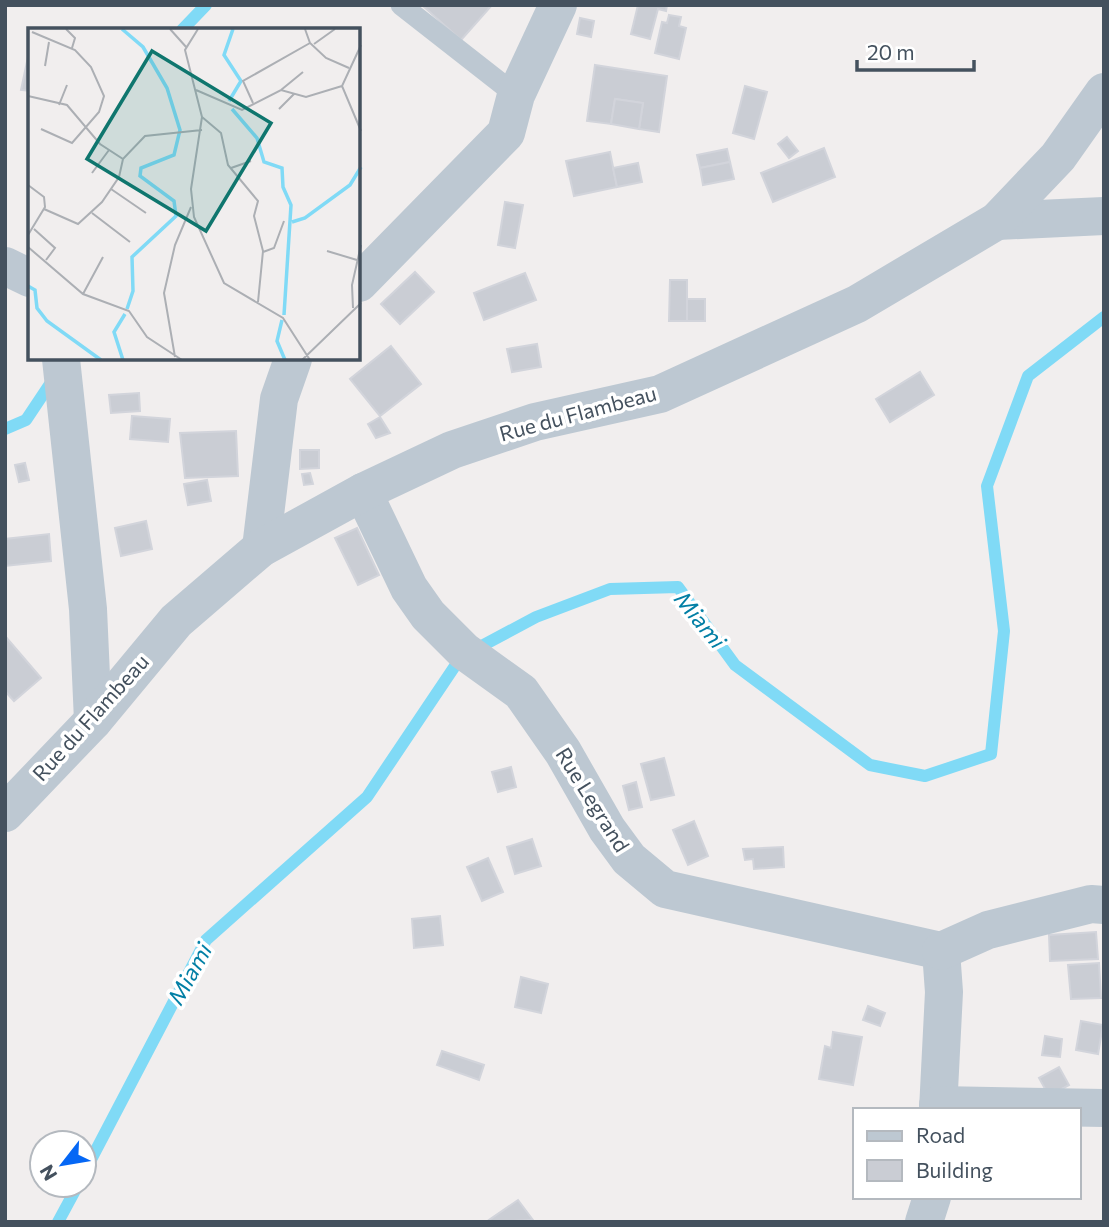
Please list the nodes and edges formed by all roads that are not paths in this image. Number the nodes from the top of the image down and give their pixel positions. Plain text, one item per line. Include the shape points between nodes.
1 (401, 5) edge
2 (558, 5) edge
3 (1104, 92) edge
4 (516, 96) junction
5 (1104, 216) edge
6 (997, 221) junction
7 (5, 266) edge
8 (28, 277) edge
9 (360, 282) edge
10 (61, 360) edge
11 (293, 360) edge
12 (363, 492) junction
13 (261, 548) junction
14 (93, 721) junction
15 (5, 813) edge
16 (1104, 905) edge
17 (941, 951) junction
18 (938, 1107) edge
19 (1104, 1108) edge
20 (931, 1199) edge
21 (924, 1222) edge

1 - 4 lane
2 - 4 street
3 - 6 street, Rue du Flambeau via 1058,157
4 - 9 street via 506,133
5 - 6 street
6 - 12 street, Rue du Flambeau via 857,304 660,394 536,422 452,450
7 - 8 street
10 - 14 street via 88,609
11 - 13 street via 279,399
12 - 13 street, Rue du Flambeau
12 - 17 street, Rue Legrand via 409,588 428,615 464,651 521,692 629,859 665,889
13 - 14 street, Rue du Flambeau via 176,621
14 - 15 street, Rue du Flambeau
16 - 17 street via 1091,904 988,930
17 - 18 street via 944,992
18 - 19 street
20 - 21 street

